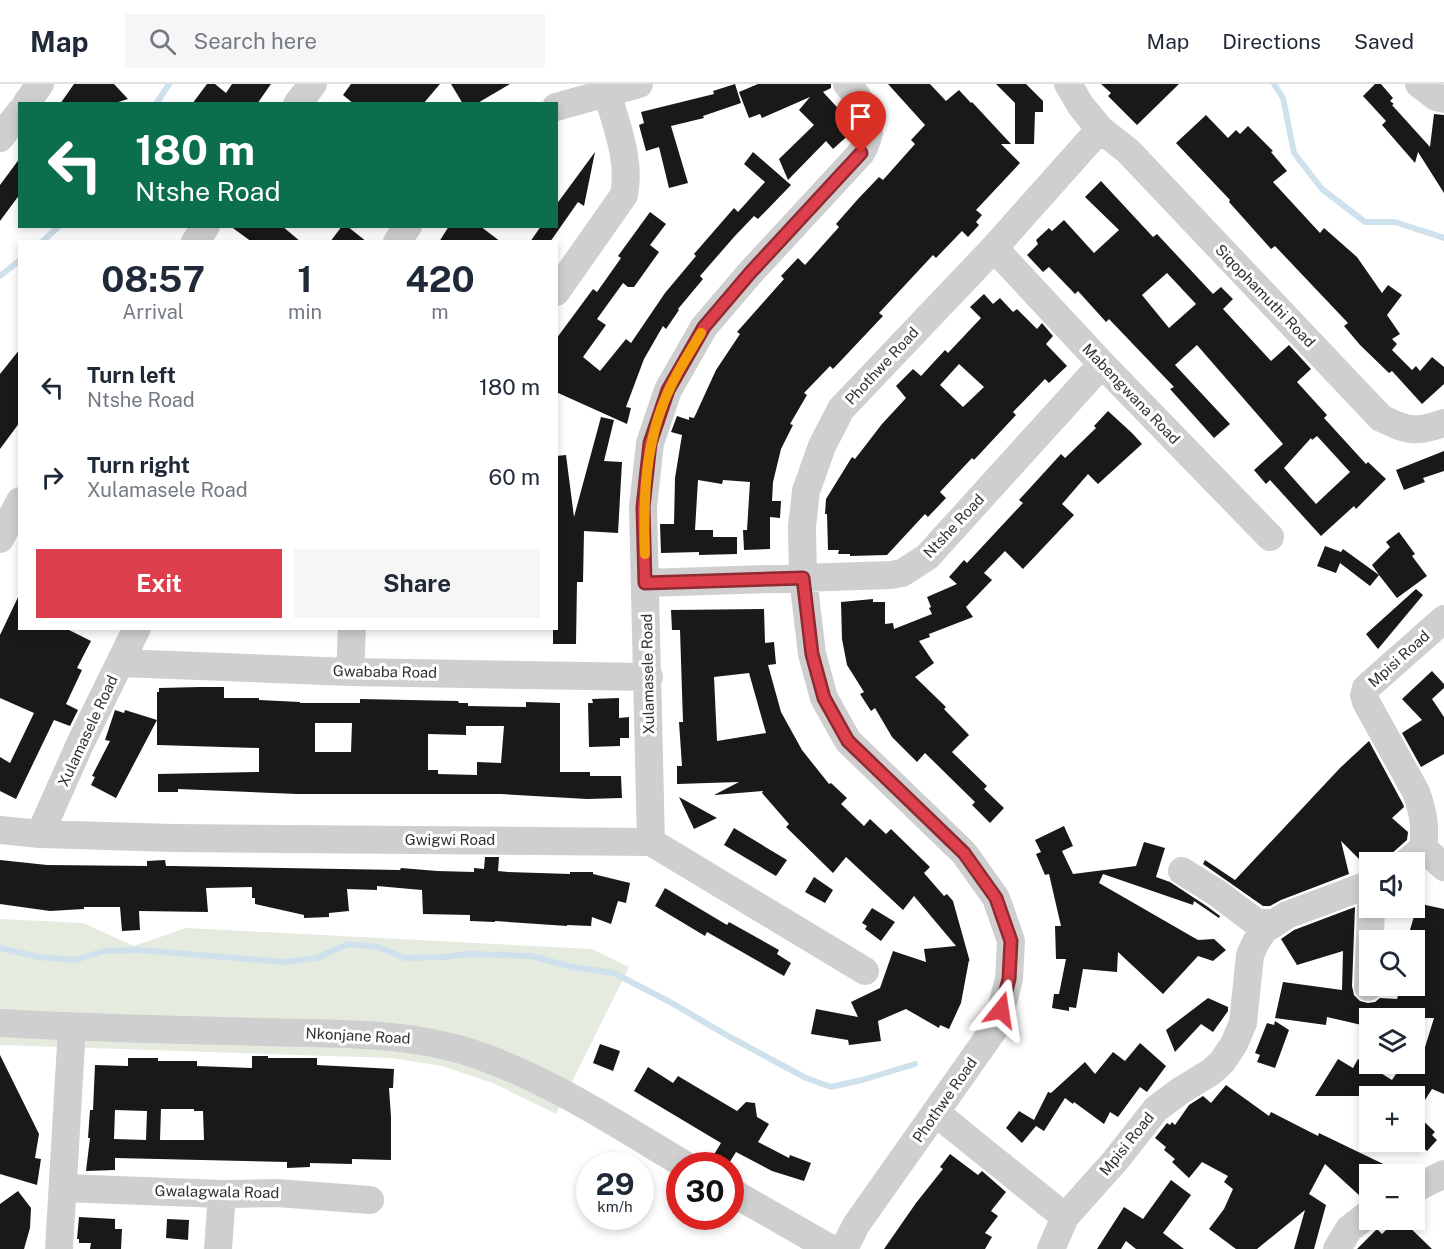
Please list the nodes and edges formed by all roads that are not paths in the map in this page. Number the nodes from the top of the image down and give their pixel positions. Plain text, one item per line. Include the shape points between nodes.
1 (40, 84) edge
2 (639, 84) edge
3 (847, 84) edge
4 (1068, 84) edge
5 (1419, 84) edge
6 (607, 92) junction
7 (1444, 99) edge
8 (27, 102) edge
9 (558, 106) edge
10 (18, 115) edge
11 (1100, 129) junction
12 (0, 138) edge
13 (994, 248) junction
14 (558, 289) edge
15 (1102, 364) junction
16 (1444, 423) edge
17 (18, 505) edge
18 (1270, 537) dead end
19 (0, 539) edge
20 (803, 578) junction
21 (645, 583) junction
22 (1444, 619) edge
23 (136, 630) edge
24 (352, 630) edge
25 (121, 663) junction
26 (350, 672) junction
27 (649, 677) junction
28 (0, 830) edge
29 (40, 834) junction
30 (651, 842) junction
31 (1416, 852) edge
32 (1425, 859) edge
33 (1444, 867) edge
34 (1182, 871) dead end
35 (1359, 888) edge
36 (1273, 923) junction
37 (864, 971) dead end
38 (0, 1023) edge
39 (72, 1027) junction
40 (936, 1113) junction
41 (666, 1154) edge
42 (1444, 1174) edge
43 (1425, 1184) edge
44 (64, 1188) junction
45 (222, 1194) junction
46 (744, 1199) edge
47 (370, 1200) dead end
48 (1065, 1217) junction
49 (1359, 1221) edge
50 (59, 1249) edge
51 (218, 1249) edge
52 (831, 1249) edge
53 (844, 1249) edge
54 (1051, 1249) edge
55 (1337, 1249) edge

1 - 8 street
2 - 6 street
3 - 21 street, Xulamasele Road via 867,111 870,127 861,153 704,327 668,390 650,443 643,507
4 - 11 street
5 - 7 street
6 - 9 street
6 - 14 street via 626,166 624,195
10 - 12 street
11 - 13 street, Phothwe Road
11 - 16 street, Siqophamuthi Road via 1128,151 1382,418 1403,429 1420,430
13 - 15 street, Mabengwana Road
13 - 20 street, Phothwe Road via 841,409 806,491
15 - 18 street, Mabengwana Road
15 - 20 street, Ntshe Road via 927,557 902,573 891,575
17 - 19 street
20 - 21 street, Ntshe Road
20 - 40 street, Phothwe Road via 812,654 824,698 848,741 964,853 996,898 1011,941 1009,979 997,1025
21 - 27 street, Xulamasele Road
22 - 31 street, Mpisi Road via 1366,688 1364,695 1416,792 1425,821
23 - 25 street, Xulamasele Road
24 - 26 street
25 - 26 street, Gwababa Road
25 - 29 street, Xulamasele Road
26 - 27 street, Gwababa Road
27 - 30 street, Xulamasele Road
28 - 29 street, Gwigwi Road
29 - 30 street, Gwigwi Road
30 - 37 street
32 - 33 street
34 - 36 street via 1257,923
35 - 36 street, Mpisi Road
36 - 48 street, Mpisi Road via 1250,955 1243,1023 1222,1062 1156,1109
38 - 39 street, Nkonjane Road
39 - 41 street, Nkonjane Road via 375,1035 427,1041 482,1056 538,1079
39 - 44 street
40 - 48 street
40 - 53 street, Phothwe Road via 856,1225
42 - 43 street
44 - 45 street, Gwalagwala Road
44 - 50 street
45 - 47 street, Gwalagwala Road via 277,1192
45 - 51 street
46 - 52 street
48 - 54 street, Mpisi Road
49 - 55 street via 1349,1229

